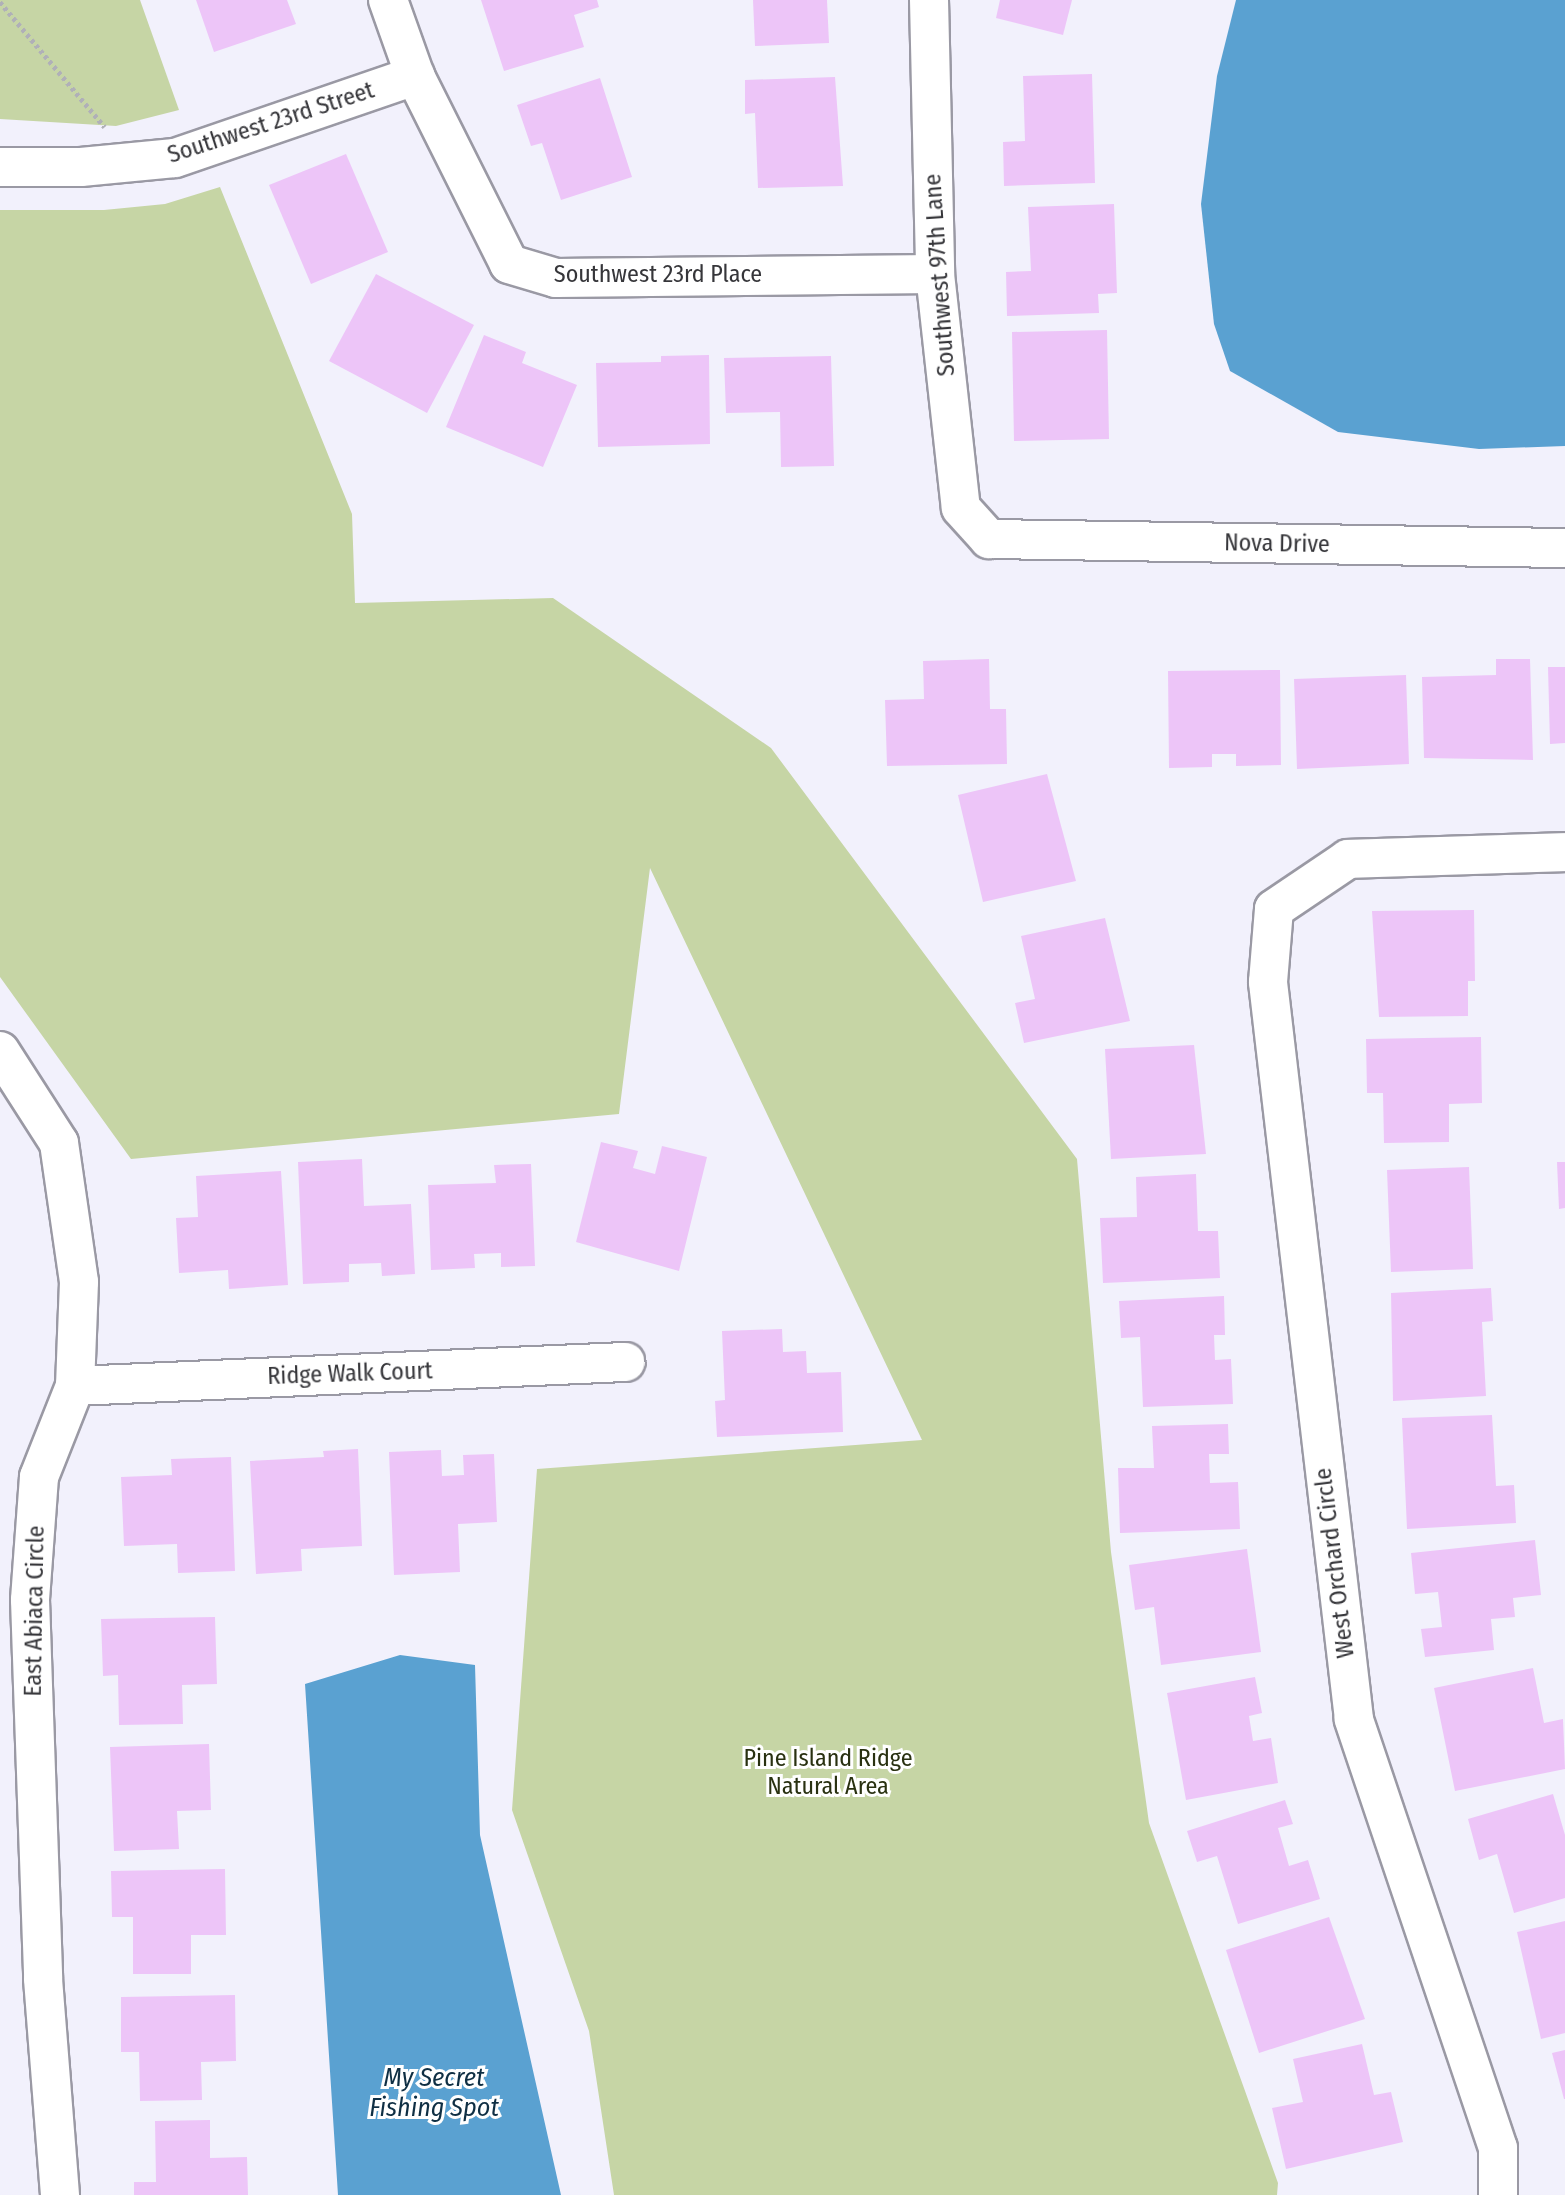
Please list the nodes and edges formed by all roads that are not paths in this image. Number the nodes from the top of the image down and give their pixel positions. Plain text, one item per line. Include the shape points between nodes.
1 (388, 0) edge
2 (929, 0) edge
3 (415, 76) junction
4 (0, 167) edge
5 (935, 274) junction
6 (989, 539) joint
7 (1565, 548) edge
8 (1565, 852) edge
9 (0, 1051) edge
10 (625, 1362) dead end
11 (75, 1386) junction
12 (60, 2195) edge
13 (1498, 2195) edge

1 - 3 street, Southwest 23rd Place
2 - 5 street, Southwest 97th Lane
3 - 4 street, Southwest 23rd Street via 175,158
3 - 5 street, Southwest 23rd Place via 509,264 556,278
5 - 6 street, Southwest 97th Lane via 961,508
6 - 7 street, Nova Drive
8 - 13 street, West Orchard Circle via 1348,859 1274,909 1268,982 1354,1719 1498,2148
9 - 11 street, East Abiaca Circle via 59,1143 79,1282
10 - 11 street, Ridge Walk Court
11 - 12 street, East Abiaca Circle via 39,1477 30,1600 43,1979

